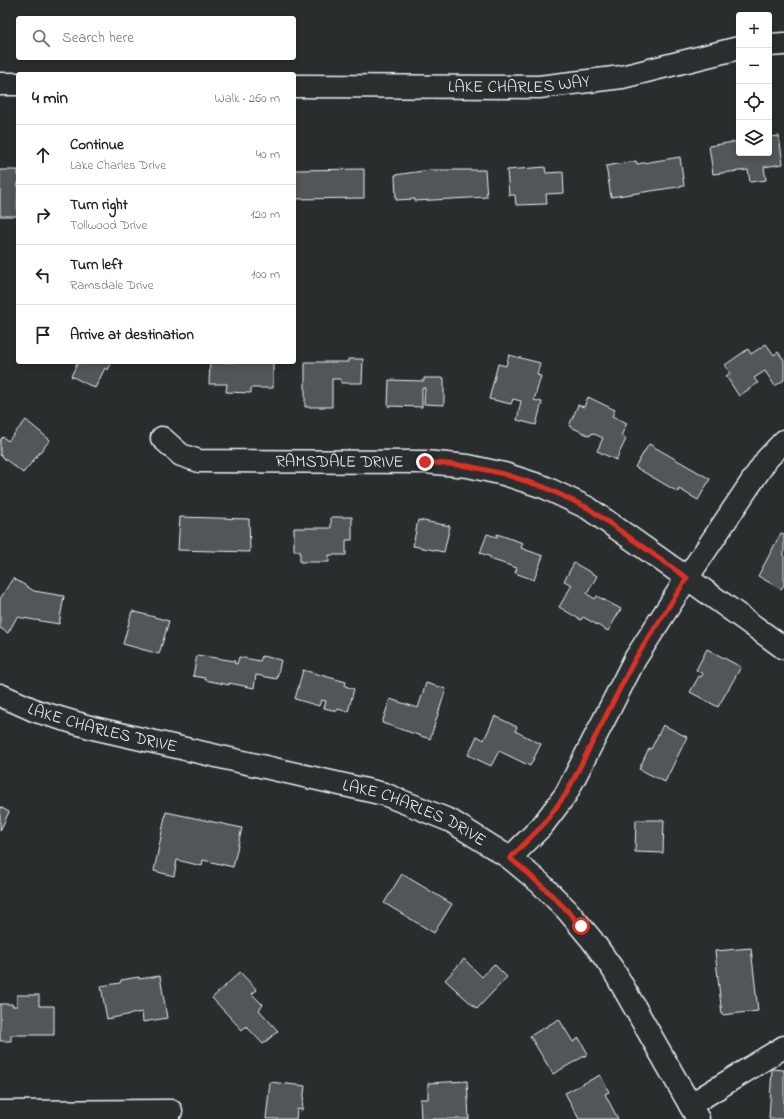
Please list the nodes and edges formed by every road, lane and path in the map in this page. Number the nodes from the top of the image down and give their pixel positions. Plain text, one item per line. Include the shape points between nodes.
1 (784, 44) edge
2 (772, 45) edge
3 (736, 49) edge
4 (0, 84) edge
5 (16, 84) edge
6 (296, 86) edge
7 (162, 438) dead end
8 (784, 441) edge
9 (687, 578) junction
10 (784, 648) edge
11 (0, 695) edge
12 (510, 858) junction
13 (784, 1047) edge
14 (171, 1111) dead end
15 (0, 1112) edge
16 (694, 1112) edge

1 - 2 street
3 - 6 street, LAKE CHARLES WAY via 622,77 539,87
4 - 5 street
7 - 9 street, RAMSDALE DRIVE via 181,455 199,461 425,462 468,466 504,474 544,487 588,508
8 - 9 street via 767,459
9 - 10 street, RAMSDALE DRIVE
9 - 12 street via 635,659 566,794 542,826
11 - 12 street, LAKE CHARLES DRIVE via 36,711 93,728 384,794 450,821
12 - 16 street, LAKE CHARLES DRIVE via 568,910 592,940 614,971
13 - 16 street
14 - 15 street

